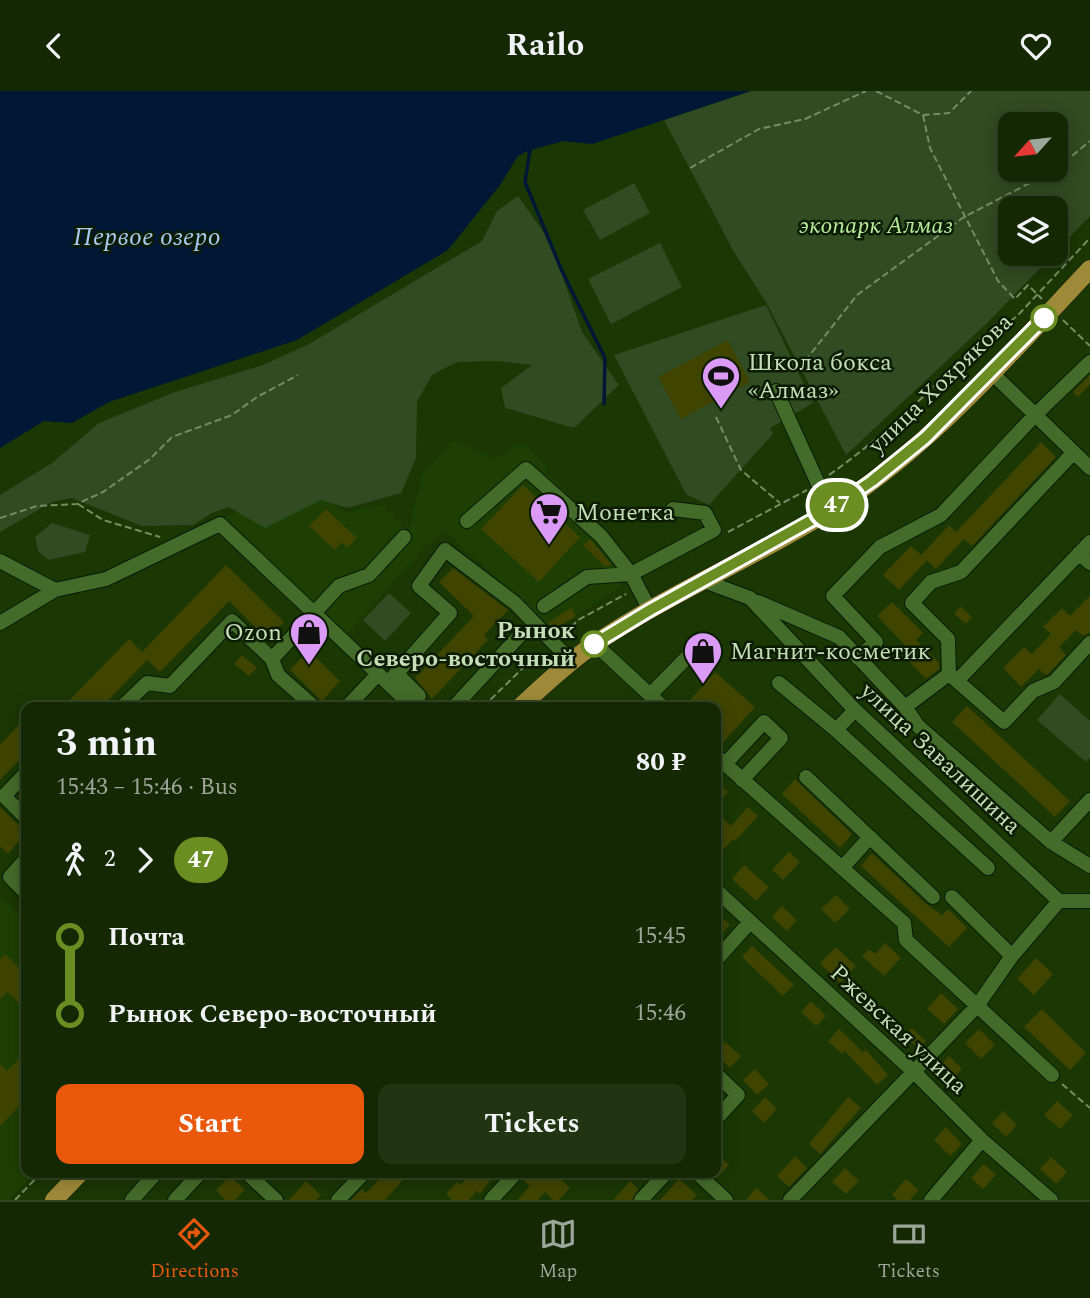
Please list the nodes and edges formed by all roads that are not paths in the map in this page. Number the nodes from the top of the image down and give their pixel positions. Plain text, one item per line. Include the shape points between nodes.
1 (1090, 269) edge
2 (1090, 362) edge
3 (992, 373) junction
4 (776, 391) dead end
5 (1035, 415) junction
6 (1074, 452) junction
7 (1090, 468) edge
8 (673, 509) dead end
9 (830, 510) junction
10 (467, 521) dead end
11 (404, 537) dead end
12 (1090, 542) edge
13 (1085, 558) edge
14 (0, 561) edge
15 (631, 575) junction
16 (704, 581) junction
17 (55, 590) junction
18 (750, 599) junction
19 (544, 606) dead end
20 (650, 610) junction
21 (314, 614) junction
22 (0, 623) edge
23 (522, 633) dead end
24 (1090, 643) edge
25 (594, 644) junction
26 (696, 648) dead end
27 (858, 658) junction
28 (272, 659) junction
29 (570, 661) junction
30 (387, 677) junction
31 (953, 677) junction
32 (779, 684) dead end
33 (650, 695) junction
34 (127, 702) edge
35 (308, 702) edge
36 (354, 702) edge
37 (416, 702) edge
38 (459, 702) edge
39 (530, 702) edge
40 (658, 702) edge
41 (905, 707) junction
42 (855, 709) junction
43 (836, 730) junction
44 (721, 759) edge
45 (721, 761) edge
46 (806, 777) dead end
47 (21, 778) edge
48 (742, 780) junction
49 (1090, 800) edge
50 (21, 813) edge
51 (870, 837) junction
52 (1051, 842) junction
53 (21, 865) edge
54 (1090, 866) edge
55 (842, 868) junction
56 (988, 868) dead end
57 (21, 888) edge
58 (721, 895) edge
59 (933, 897) dead end
60 (952, 897) dead end
61 (1059, 901) junction
62 (1090, 901) edge
63 (750, 922) junction
64 (721, 954) edge
65 (1012, 956) junction
66 (977, 1006) junction
67 (915, 1073) junction
68 (1052, 1075) road end
69 (721, 1079) edge
70 (721, 1114) edge
71 (982, 1140) junction
72 (75, 1178) edge
73 (152, 1178) edge
74 (195, 1178) edge
75 (252, 1178) edge
76 (359, 1178) edge
77 (511, 1178) edge
78 (661, 1178) edge
79 (702, 1178) edge
80 (54, 1200) edge
81 (132, 1200) edge
82 (175, 1200) edge
83 (276, 1200) edge
84 (338, 1200) edge
85 (491, 1200) edge
86 (640, 1200) edge
87 (726, 1200) edge
88 (790, 1200) edge
89 (931, 1200) edge
90 (1051, 1200) edge

1 - 3 main road, улица Хохрякова
2 - 5 street
3 - 5 street
3 - 9 main road, улица Хохрякова via 925,438
4 - 9 street
5 - 6 street
5 - 27 street via 941,515 880,547 832,596 876,642
6 - 7 street
6 - 31 street via 961,572 931,582 912,603 948,639
8 - 15 street via 705,513 714,530
9 - 16 main road, улица Хохрякова
10 - 15 street via 526,469 601,536
11 - 21 street via 369,575 339,586
12 - 13 street
13 - 31 street
14 - 17 street
15 - 19 street via 587,577
15 - 20 street
16 - 18 street, улица Завалишина
16 - 20 main road, улица Хохрякова
17 - 21 street via 106,579 220,524
17 - 22 street
18 - 27 street via 839,638
18 - 42 street, улица Завалишина
20 - 25 main road, улица Хохрякова
21 - 28 street
21 - 30 street
23 - 38 street
24 - 31 street via 1054,683 1033,691 1004,722
25 - 29 main road, улица Хохрякова
25 - 33 street
26 - 33 street
27 - 41 street
28 - 34 street via 232,621 170,686 147,683
28 - 35 street via 278,675
29 - 30 street via 515,603 445,549 419,586 450,613
29 - 39 main road, улица Хохрякова
30 - 36 street
30 - 37 street
31 - 41 street
32 - 43 street
33 - 40 street
41 - 52 street via 918,726
42 - 43 street
42 - 61 street, улица Завалишина
43 - 56 street
44 - 48 street via 764,722 781,738
45 - 48 street
46 - 51 street
47 - 50 street via 4,796
48 - 55 street
49 - 52 street
51 - 55 street
51 - 59 street
52 - 54 street
53 - 57 street via 10,877
55 - 66 street via 904,923 906,940
58 - 63 street, Ржевская улица
60 - 65 street
61 - 62 street
61 - 65 street
63 - 64 street
63 - 67 street, Ржевская улица
65 - 66 street
66 - 67 street
66 - 68 street
67 - 71 street, Ржевская улица
67 - 88 street
69 - 70 street via 738,1095
71 - 89 street
71 - 90 street, Ржевская улица
72 - 80 main road
73 - 81 street
74 - 82 street
75 - 83 street
76 - 84 street
77 - 85 street
78 - 86 street
79 - 87 street

